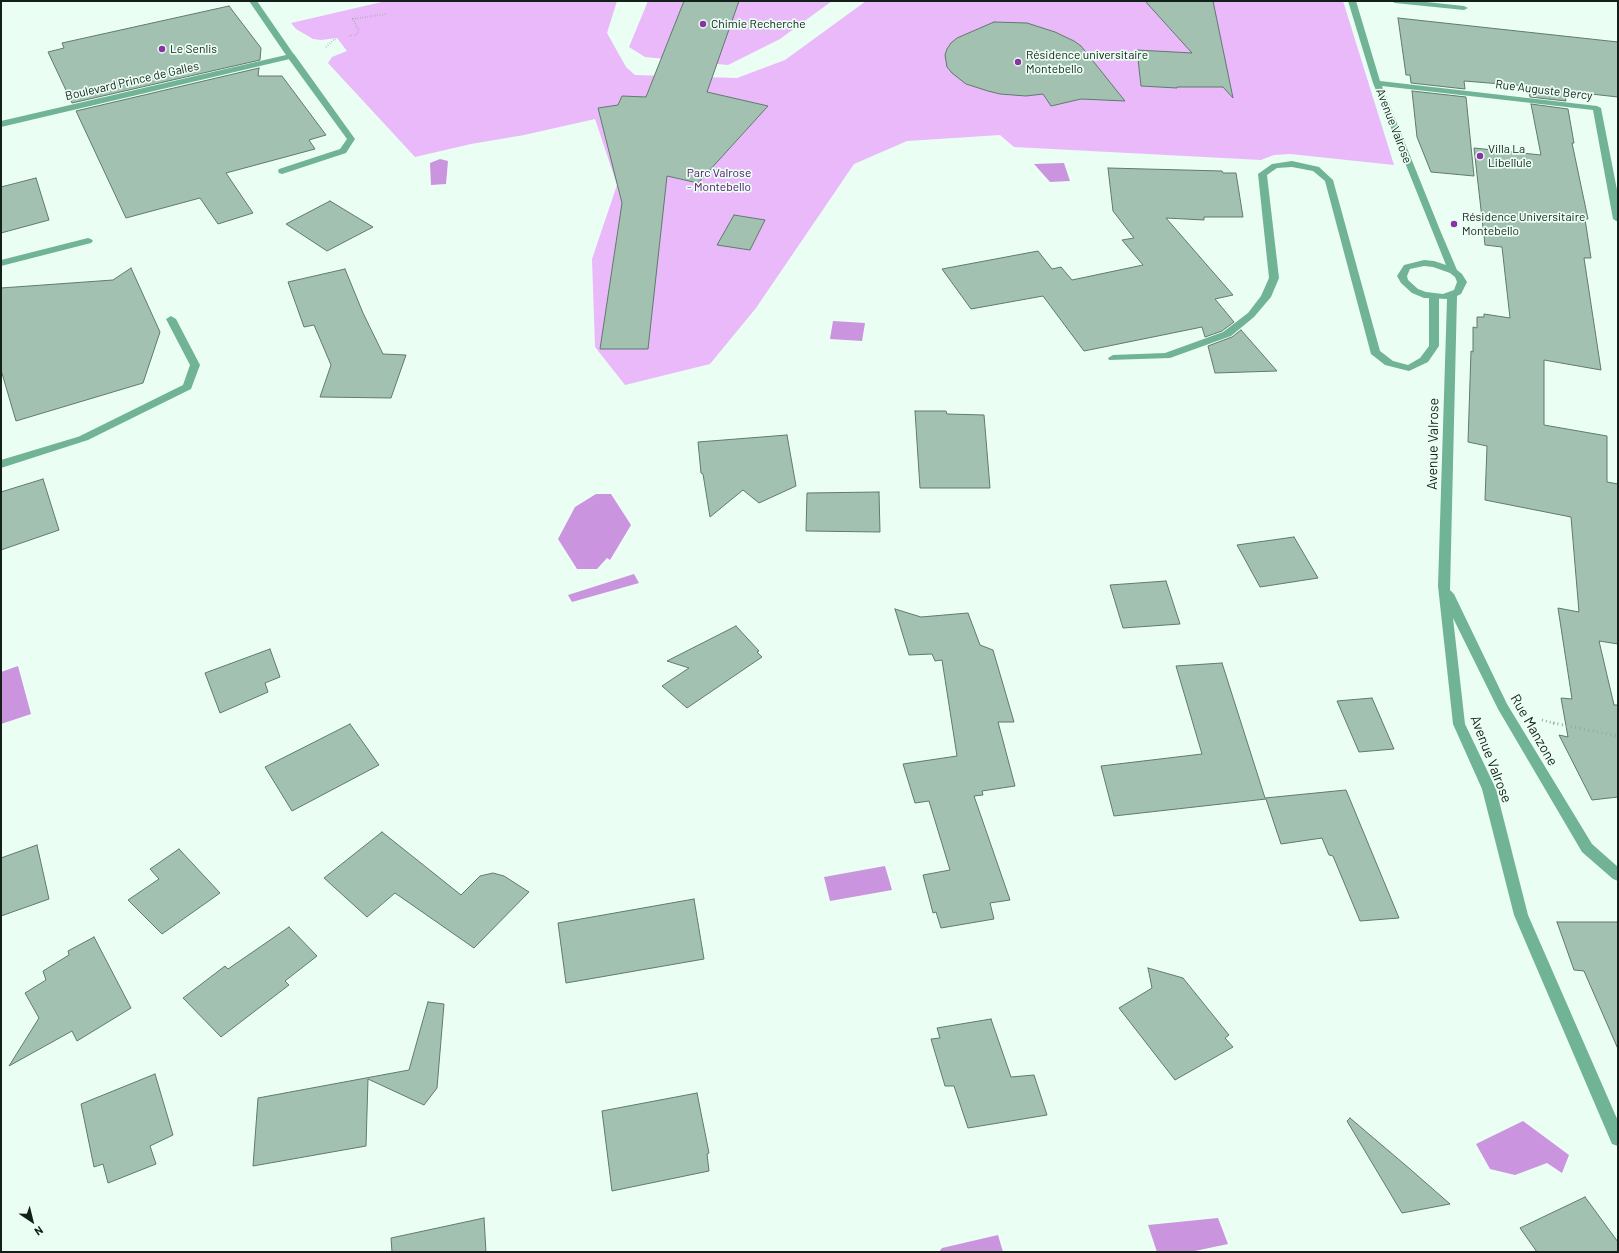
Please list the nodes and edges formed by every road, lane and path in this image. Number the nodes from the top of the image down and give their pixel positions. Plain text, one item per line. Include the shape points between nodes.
1 (254, 1) edge
2 (1352, 1) edge
3 (1395, 1) edge
4 (1464, 8) dead end
5 (386, 14) dead end
6 (349, 36) dead end
7 (338, 39) dead end
8 (326, 47) dead end
9 (291, 56) junction
10 (1377, 83) junction
11 (1, 124) edge
12 (282, 171) dead end
13 (1618, 219) edge
14 (88, 241) dead end
15 (1, 263) edge
16 (1453, 272) junction
17 (1452, 295) junction
18 (1434, 296) junction
19 (171, 319) dead end
20 (1113, 358) dead end
21 (1, 464) edge
22 (1444, 586) junction
23 (1555, 724) dead end
24 (1618, 736) edge
25 (1618, 875) edge
26 (1618, 1139) edge

1 - 9 street
2 - 10 street, Avenue Valrose
3 - 4 street
5 - 6 path via 353,18 359,31
7 - 8 path
9 - 11 street, Boulevard Prince de Galles
9 - 12 street via 351,139 343,151
10 - 13 street, Rue Auguste Bercy via 1597,108
10 - 16 street, Avenue Valrose
14 - 15 street
16 - 17 street, Avenue Valrose via 1462,282 1458,292
16 - 18 street via 1434,264 1424,263 1411,266 1404,271 1402,276 1408,286
17 - 18 street
17 - 22 street, Avenue Valrose
18 - 20 street via 1434,346 1424,360 1409,368 1389,363 1375,352 1329,180 1316,169 1292,164 1275,166 1262,174 1274,278 1266,297 1251,315 1227,334 1166,356
19 - 21 street via 195,366 187,387 84,438
22 - 25 street, Rue Manzone via 1502,706 1587,848
22 - 26 street, Avenue Valrose via 1459,724 1489,789 1521,915
23 - 24 path

